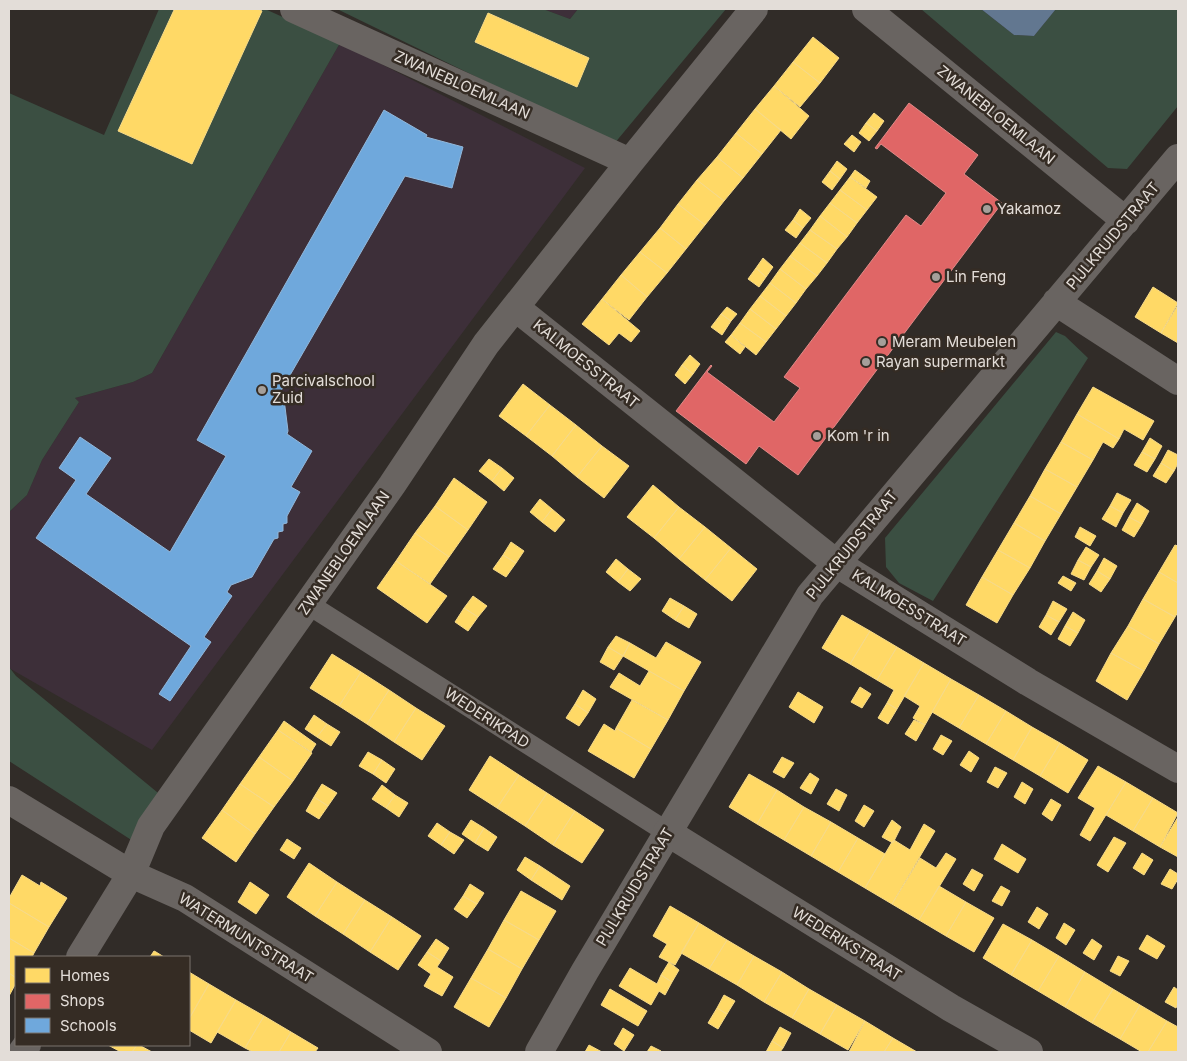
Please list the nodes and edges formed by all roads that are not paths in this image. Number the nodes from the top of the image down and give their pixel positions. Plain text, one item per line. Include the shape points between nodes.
1 (294, 9) edge
2 (754, 9) edge
3 (866, 9) edge
4 (1178, 158) edge
5 (630, 162) junction
6 (1126, 221) junction
7 (1056, 302) junction
8 (516, 308) junction
9 (1178, 381) edge
10 (836, 563) junction
11 (308, 604) junction
12 (1178, 769) edge
13 (9, 800) edge
14 (667, 832) junction
15 (131, 874) junction
16 (81, 956) edge
17 (428, 1052) edge
18 (539, 1052) edge
19 (1029, 1052) edge

1 - 5 street, ZWANEBLOEMLAAN
2 - 5 street, ZWANEBLOEMLAAN
3 - 6 street, ZWANEBLOEMLAAN
4 - 6 street, PIJLKRUIDSTRAAT
5 - 8 street, ZWANEBLOEMLAAN
6 - 7 street, PIJLKRUIDSTRAAT
7 - 9 street
7 - 10 street, PIJLKRUIDSTRAAT
8 - 10 street, KALMOESSTRAAT
8 - 11 street, ZWANEBLOEMLAAN via 486,344
10 - 12 street, KALMOESSTRAAT via 1028,682
10 - 14 street, PIJLKRUIDSTRAAT via 810,594
11 - 14 street, WEDERIKPAD
11 - 15 street, ZWANEBLOEMLAAN via 151,826
13 - 15 street, WATERMUNTSTRAAT
14 - 18 street, PIJLKRUIDSTRAAT
14 - 19 street, WEDERIKSTRAAT via 951,1008
15 - 16 street, ZWANEBLOEMLAAN
15 - 17 street, WATERMUNTSTRAAT via 185,898

